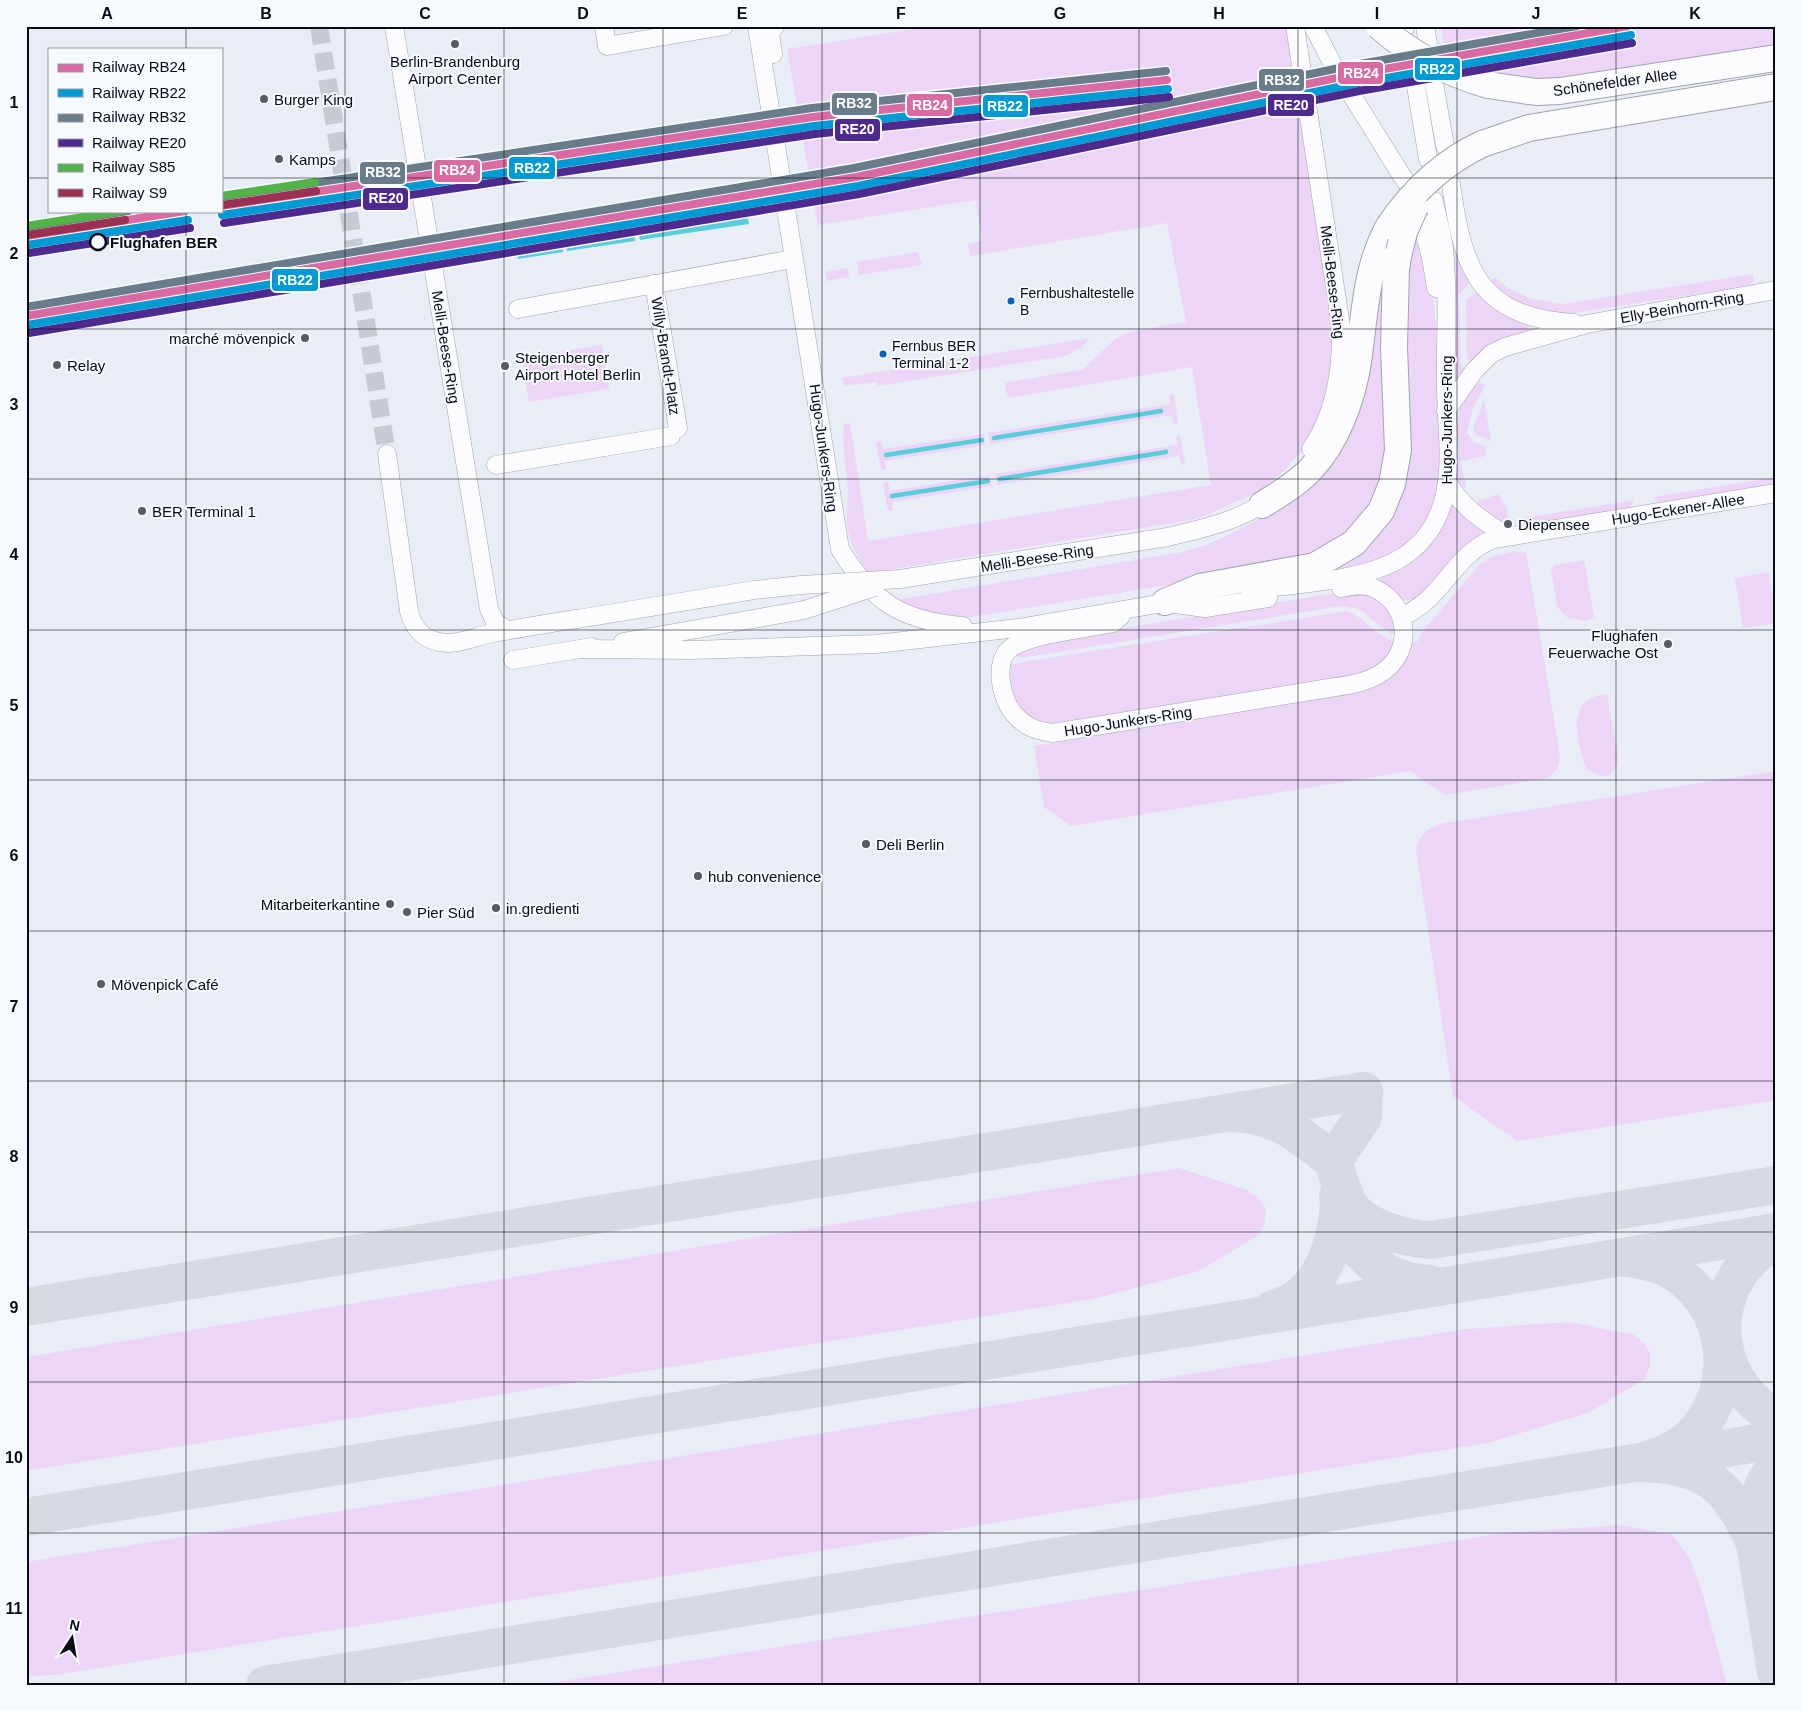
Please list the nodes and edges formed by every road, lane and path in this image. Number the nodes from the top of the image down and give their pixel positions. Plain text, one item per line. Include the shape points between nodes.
1 (394, 26) edge
2 (604, 26) edge
3 (724, 26) edge
4 (757, 26) edge
5 (775, 26) edge
6 (1295, 26) edge
7 (1313, 26) edge
8 (1380, 26) edge
9 (1776, 58) edge
10 (1414, 74) dead end
11 (1434, 84) dead end
12 (1776, 87) edge
13 (767, 90) junction
14 (1445, 146) dead end
15 (1429, 182) junction
16 (1420, 221) dead end
17 (793, 259) junction
18 (654, 284) junction
19 (1776, 290) edge
20 (518, 309) dead end
21 (1587, 324) junction
22 (1446, 383) junction
23 (1446, 412) junction
24 (387, 454) tunnel mouth
25 (496, 466) dead end
26 (1447, 481) junction
27 (1776, 493) edge
28 (1262, 505) junction
29 (1507, 536) junction
30 (900, 580) junction
31 (1164, 602) junction
32 (1131, 608) junction
33 (1402, 616) junction
34 (507, 630) junction
35 (581, 649) junction
36 (513, 660) dead end

1 - 34 street, Melli-Beese-Ring via 489,609 495,622
2 - 3 street via 607,46
4 - 13 street, Hugo-Junkers-Ring
5 - 13 street via 770,33 775,64
6 - 28 street, Melli-Beese-Ring via 1341,326 1342,360 1331,413 1317,440
7 - 15 street via 1333,65
8 - 9 highway, Schönefelder Allee, bridge via 1418,56 1463,77 1488,85 1536,92
10 - 15 street, Hugo-Junkers-Ring
11 - 14 street
12 - 15 highway, Schönefelder Allee, bridge via 1529,128 1482,144 1452,161
13 - 17 street, Hugo-Junkers-Ring
15 - 21 street, Elly-Beinhorn-Ring via 1458,233 1466,257 1487,290 1512,309 1534,318
15 - 22 street, Hugo-Junkers-Ring via 1444,248
15 - 28 highway, Schönefelder Allee, bridge via 1401,209 1390,226 1370,274 1358,364 1342,420 1311,469 1290,488
15 - 31 highway, bridge via 1411,214 1396,268 1394,347 1398,450 1392,484 1381,511 1354,543 1314,566 1200,587
16 - 22 street via 1431,257
17 - 18 street, Willy-Brandt-Platz
17 - 32 street, Hugo-Junkers-Ring via 840,549 860,578 894,608 913,618 969,627 1108,603
18 - 20 street, Willy-Brandt-Platz
18 - 25 street, Willy-Brandt-Platz via 675,432
19 - 21 street, Elly-Beinhorn-Ring
21 - 23 street, Elly-Beinhorn-Ring via 1513,344 1491,354 1474,371
22 - 23 street, Hugo-Junkers-Ring
23 - 26 street, Hugo-Junkers-Ring
24 - 34 street, Melli-Beese-Ring via 409,611 416,629 430,639 445,643
26 - 29 street via 1471,511
26 - 31 street, Hugo-Junkers-Ring via 1444,498 1428,533 1403,557 1382,568 1340,578
27 - 29 street, Hugo-Eckener-Allee
28 - 30 street, Melli-Beese-Ring via 1210,527 1168,536
29 - 33 street, Hugo-Eckener-Allee via 1484,542 1474,549 1424,605
30 - 34 street, Melli-Beese-Ring, bridge via 754,590
30 - 35 street, Melli-Beese-Ring, bridge via 804,610
31 - 32 street, Hugo-Junkers-Ring
31 - 33 street via 1205,608 1358,585 1380,591
32 - 33 street, Hugo-Junkers-Ring via 1113,623 1029,639 1011,648 1003,660 1002,680 1003,692 1014,715 1033,729 1053,733 1354,684 1380,673 1396,658 1402,638
32 - 35 street, Hugo-Junkers-Ring via 1018,628 876,644 691,650
35 - 36 street, Melli-Beese-Ring

